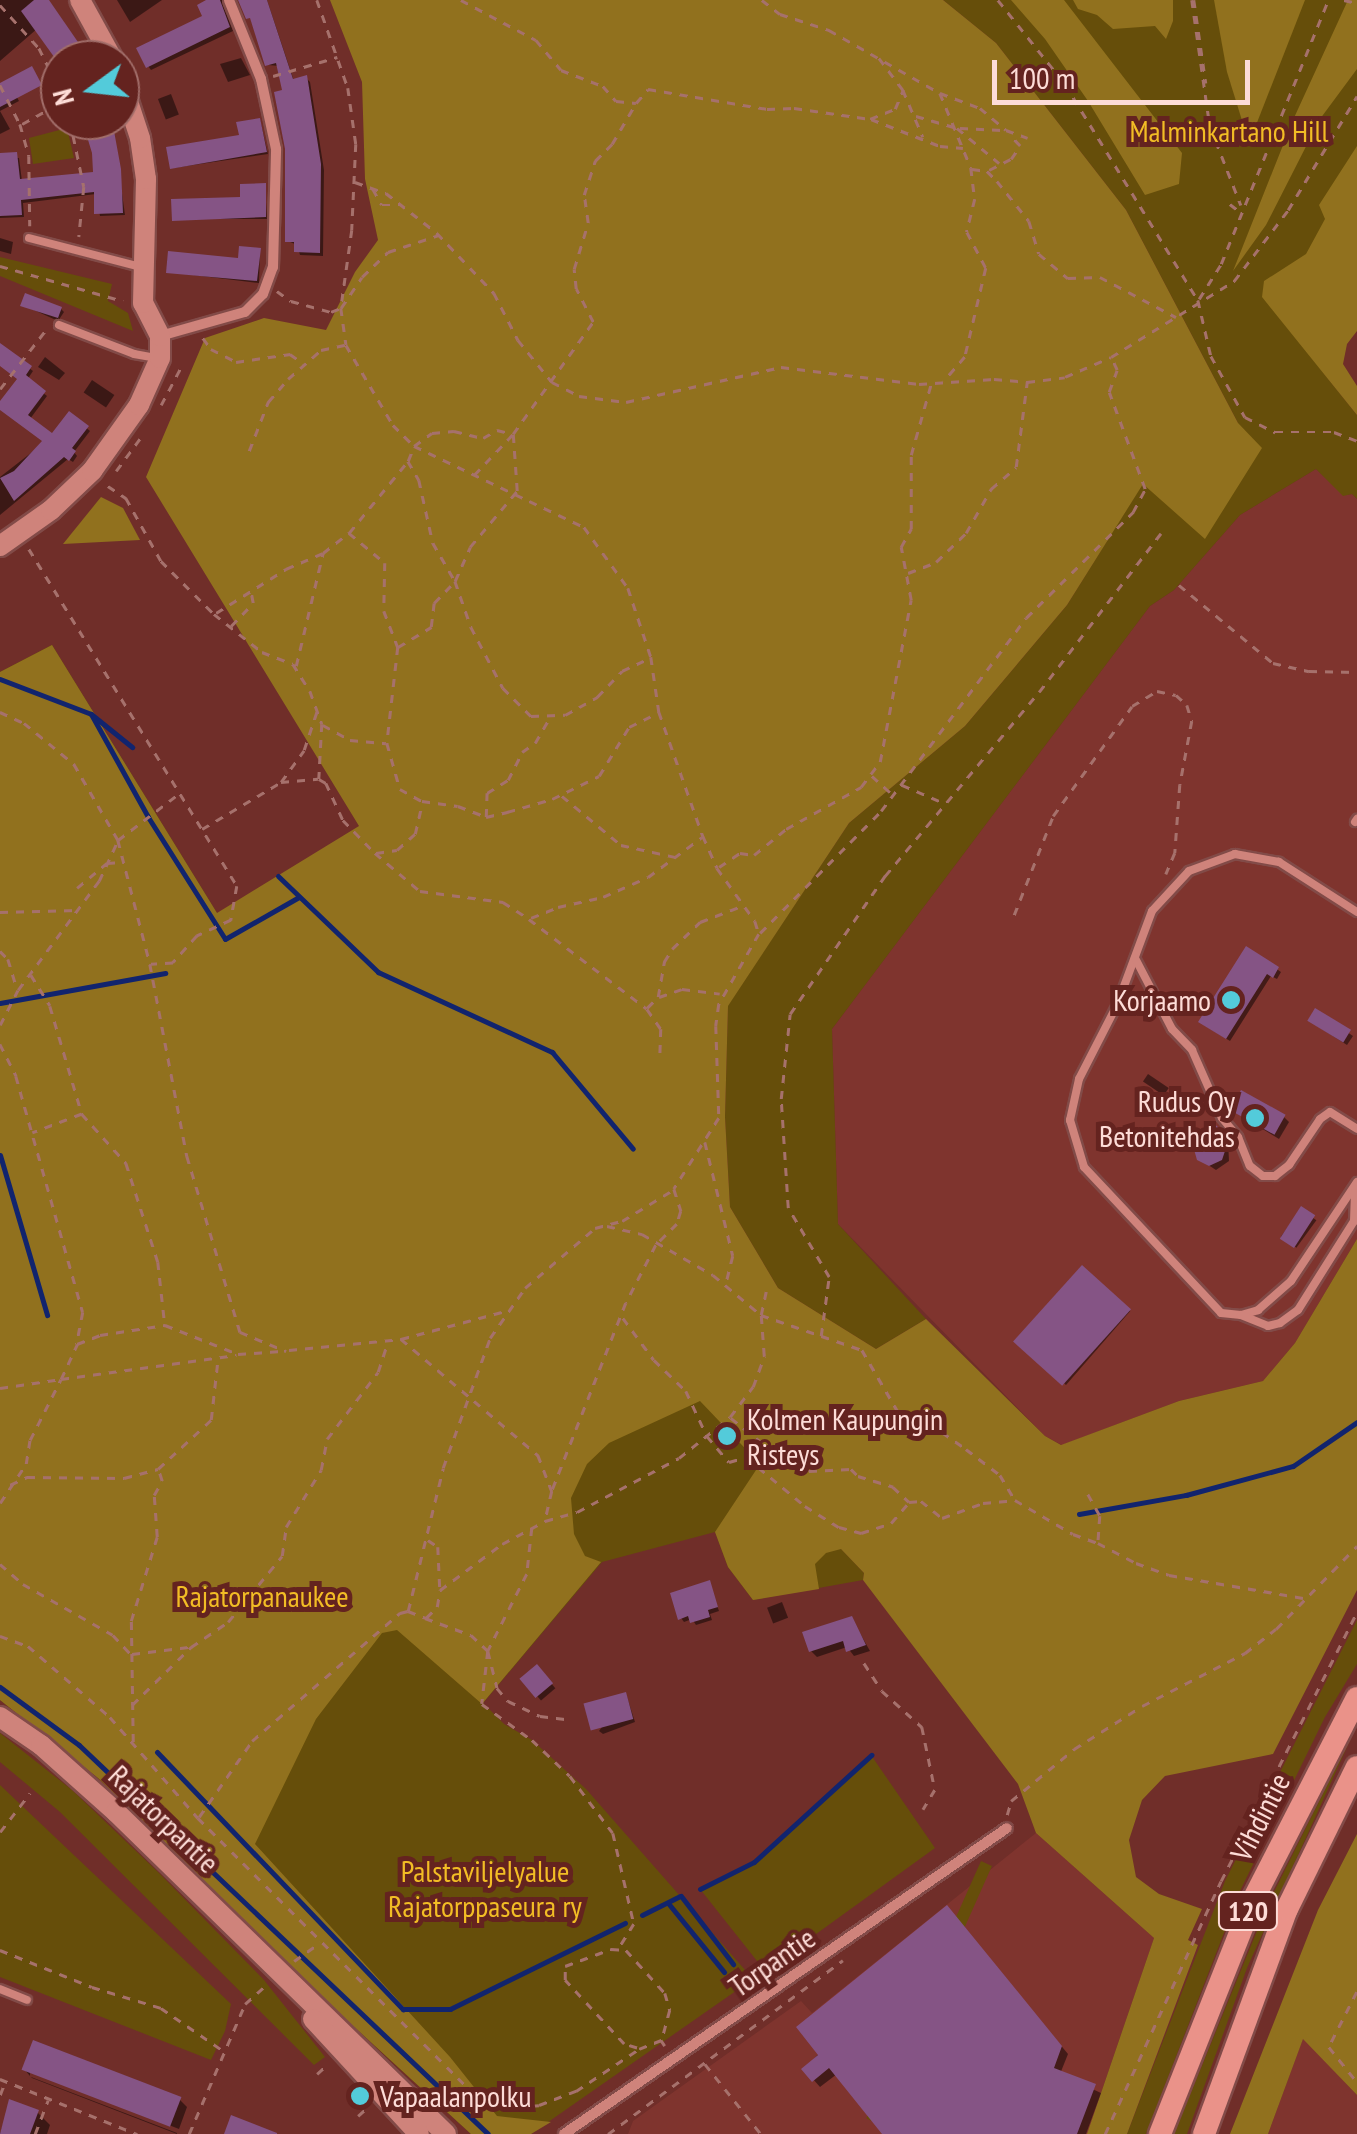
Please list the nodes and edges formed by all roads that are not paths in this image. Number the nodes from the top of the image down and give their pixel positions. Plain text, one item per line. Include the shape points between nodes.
1 (80, 0) edge
2 (229, 0) edge
3 (102, 40) edge
4 (140, 138) edge
5 (29, 238) road end
6 (143, 267) junction
7 (59, 325) road end
8 (160, 336) junction
9 (160, 358) junction
10 (0, 546) edge
11 (1357, 912) edge
12 (1135, 957) junction
13 (1357, 1129) edge
14 (1356, 1184) edge
15 (1241, 1315) junction
16 (1357, 1698) edge
17 (0, 1716) edge
18 (1357, 1767) edge
19 (1006, 1829) road end
20 (278, 1974) junction
21 (0, 1990) edge
22 (27, 2000) dead end
23 (419, 2134) edge
24 (446, 2134) edge
25 (564, 2134) edge
26 (1160, 2134) edge
27 (1204, 2134) edge

1 - 3 main road
2 - 8 street via 262,79 276,149 275,251 268,284 245,312
4 - 6 main road via 146,179
5 - 6 lane
6 - 8 main road via 143,303
7 - 9 lane
8 - 9 main road
9 - 10 main road via 139,405 92,471
11 - 12 lane via 1279,862 1235,854 1213,858 1189,871 1152,911
12 - 13 lane via 1172,1029 1192,1050 1250,1166 1276,1176 1330,1112
12 - 15 lane via 1072,1100 1076,1152 1151,1243 1222,1313
14 - 15 lane via 1292,1282 1258,1310
14 - 15 lane via 1354,1222 1298,1310 1268,1326
16 - 26 main road, Vihdintie / 120 via 1253,1900
17 - 20 main road, Rajatorpantie via 116,1812
18 - 27 main road, 120 via 1287,1909
19 - 25 street, Torpantie
20 - 23 main road, Rajatorpantie
20 - 24 main road, Rajatorpantie
21 - 22 lane

